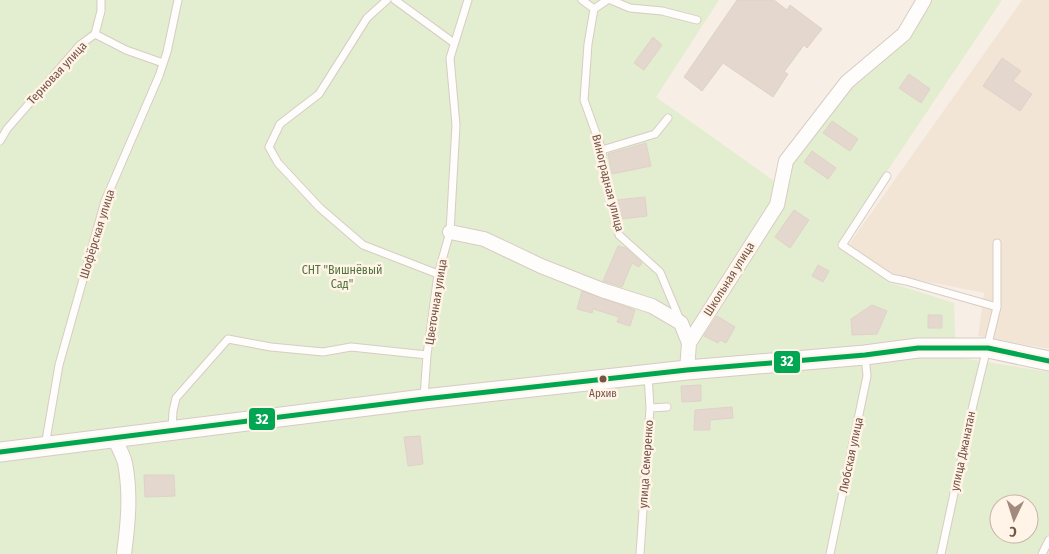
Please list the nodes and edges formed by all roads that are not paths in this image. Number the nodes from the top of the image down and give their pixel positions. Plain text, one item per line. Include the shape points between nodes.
1 (101, 0) edge
2 (178, 0) edge
3 (387, 0) edge
4 (395, 0) edge
5 (468, 0) edge
6 (582, 0) edge
7 (607, 0) edge
8 (611, 0) edge
9 (924, 0) edge
10 (594, 9) junction
11 (697, 20) dead end
12 (95, 34) junction
13 (454, 43) junction
14 (163, 63) junction
15 (668, 118) dead end
16 (0, 141) edge
17 (602, 150) junction
18 (887, 176) dead end
19 (450, 232) junction
20 (997, 243) dead end
21 (438, 274) junction
22 (997, 308) junction
23 (682, 323) junction
24 (689, 343) junction
25 (988, 348) junction
26 (427, 355) junction
27 (865, 355) junction
28 (1049, 361) edge
29 (687, 370) junction
30 (648, 374) junction
31 (424, 399) junction
32 (667, 407) dead end
33 (650, 408) junction
34 (172, 431) junction
35 (114, 438) junction
36 (45, 446) junction
37 (0, 452) edge
38 (1049, 540) edge
39 (124, 554) edge
40 (640, 554) edge
41 (830, 554) edge
42 (941, 554) edge
43 (1042, 554) edge

1 - 12 lane, Терновая улица
2 - 14 lane, Шофёрская улица
3 - 21 lane via 368,18 319,94 280,124 269,147 278,163 320,208 364,245
4 - 13 lane
5 - 13 lane, Цветочная улица
6 - 10 lane
7 - 10 lane
8 - 11 lane via 630,8 662,10
9 - 24 street, Школьная улица via 904,34 847,82 786,161 776,204
10 - 17 lane, Виноградная улица via 584,100
12 - 14 lane via 126,50
12 - 16 lane, Терновая улица via 80,45
13 - 19 lane, Цветочная улица via 450,58 456,125
14 - 36 lane, Шофёрская улица via 105,201 59,365
15 - 17 lane via 654,134
17 - 23 lane, Виноградная улица via 619,235 660,272
18 - 22 lane via 842,245 890,278
19 - 21 lane, Цветочная улица
19 - 23 street via 484,239 541,266 652,306
20 - 22 lane, улица Джанатан
21 - 26 lane, Цветочная улица
22 - 25 lane, улица Джанатан
23 - 24 street
24 - 29 street
25 - 27 street via 918,348
25 - 28 street
25 - 42 lane, улица Джанатан
26 - 31 lane
26 - 34 lane, Цветочная улица via 351,347 323,352 228,339 176,398
27 - 29 street
27 - 41 lane, Любская улица via 867,376
29 - 30 street
30 - 31 street
30 - 33 lane, улица Семеренко
31 - 34 street
32 - 33 lane
33 - 40 lane, улица Семеренко
34 - 35 street
35 - 36 street
35 - 39 street via 124,462 129,492
36 - 37 street
38 - 43 lane

